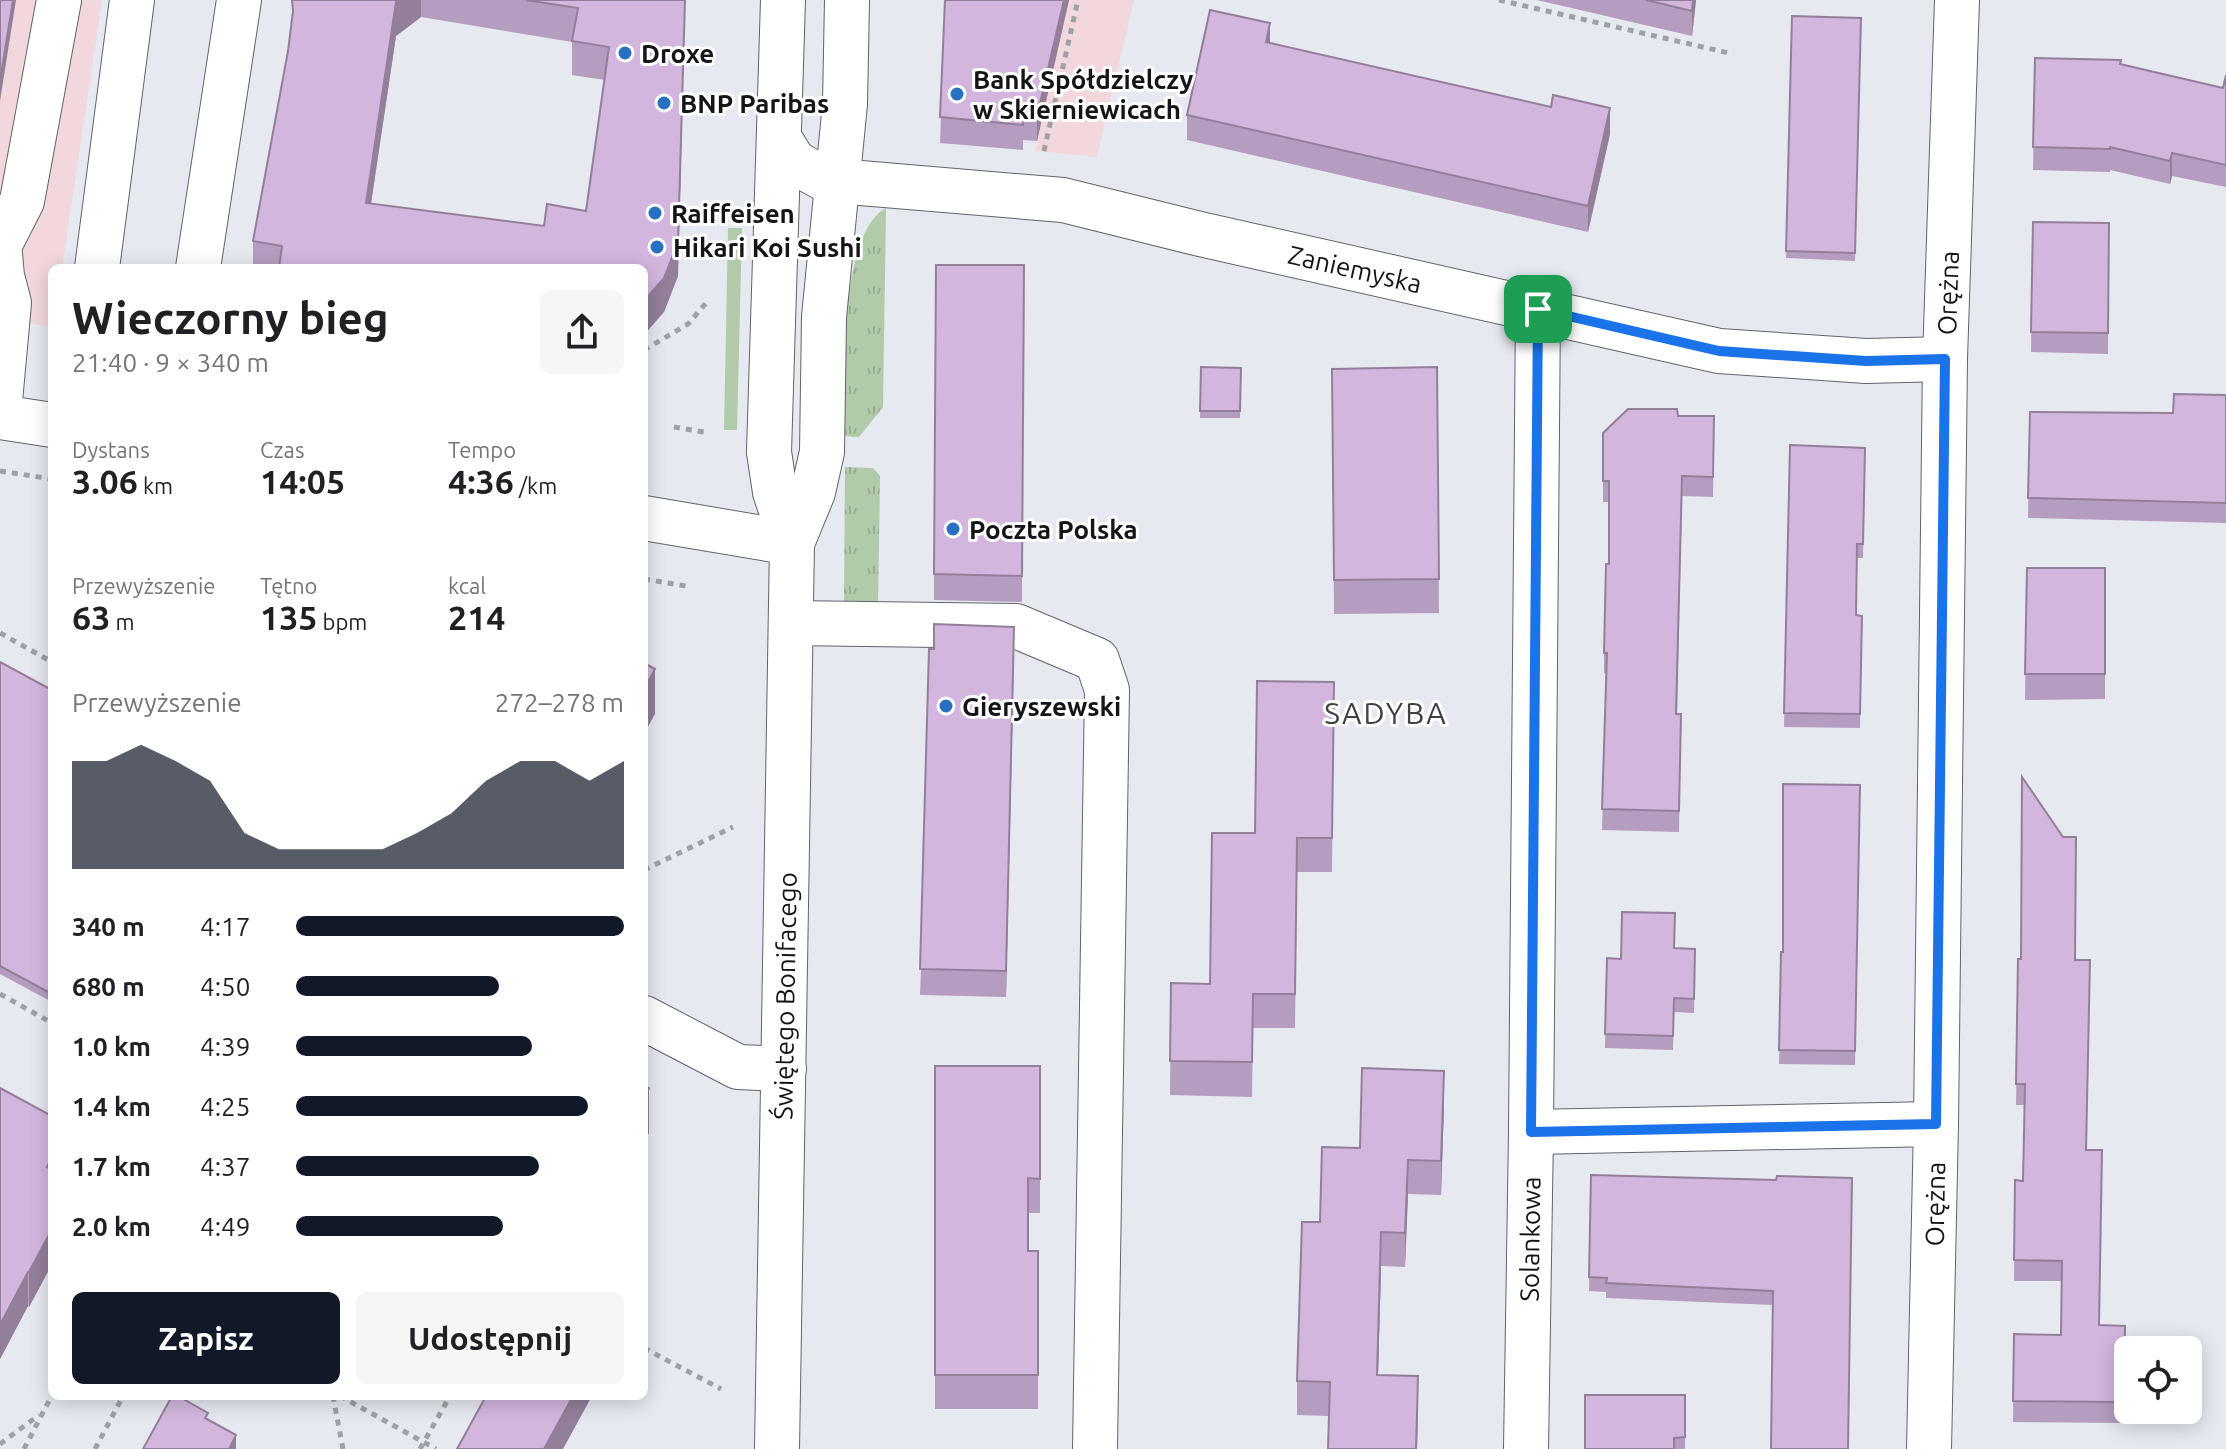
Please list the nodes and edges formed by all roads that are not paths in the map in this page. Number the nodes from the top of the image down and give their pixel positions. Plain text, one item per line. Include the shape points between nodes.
1 (59, 0) edge
2 (132, 0) edge
3 (239, 0) edge
4 (783, 0) edge
5 (847, 0) edge
6 (1957, 0) edge
7 (781, 141) junction
8 (837, 181) junction
9 (0, 262) edge
10 (98, 264) edge
11 (199, 264) edge
12 (1538, 309) junction
13 (1945, 359) junction
14 (0, 401) edge
15 (0, 417) edge
16 (48, 424) edge
17 (648, 519) edge
18 (792, 543) junction
19 (791, 623) junction
20 (648, 1020) edge
21 (784, 1069) junction
22 (1936, 1124) junction
23 (1531, 1132) junction
24 (777, 1449) edge
25 (1095, 1449) edge
26 (1526, 1449) edge
27 (1929, 1449) edge

1 - 9 street via 22,201
2 - 10 street
3 - 11 street
4 - 7 street, Świętego Bonifacego
5 - 8 street, Świętego Bonifacego
6 - 13 street, Orężna
7 - 8 street, Zaniemyska via 794,162
7 - 18 street, Świętego Bonifacego via 769,452
8 - 12 street, Zaniemyska via 1063,200
8 - 18 street, Świętego Bonifacego via 824,317 822,452
9 - 14 street via 9,303
12 - 13 street, Zaniemyska via 1719,351 1866,361
12 - 23 street, Solankowa
13 - 22 street, Orężna
15 - 16 street
17 - 18 street
18 - 19 street, Świętego Bonifacego
19 - 21 street, Świętego Bonifacego
19 - 25 street via 1016,626 1097,660 1107,690
20 - 21 street via 738,1067
21 - 24 street, Świętego Bonifacego
22 - 23 street
22 - 27 street, Orężna
23 - 26 street, Solankowa

